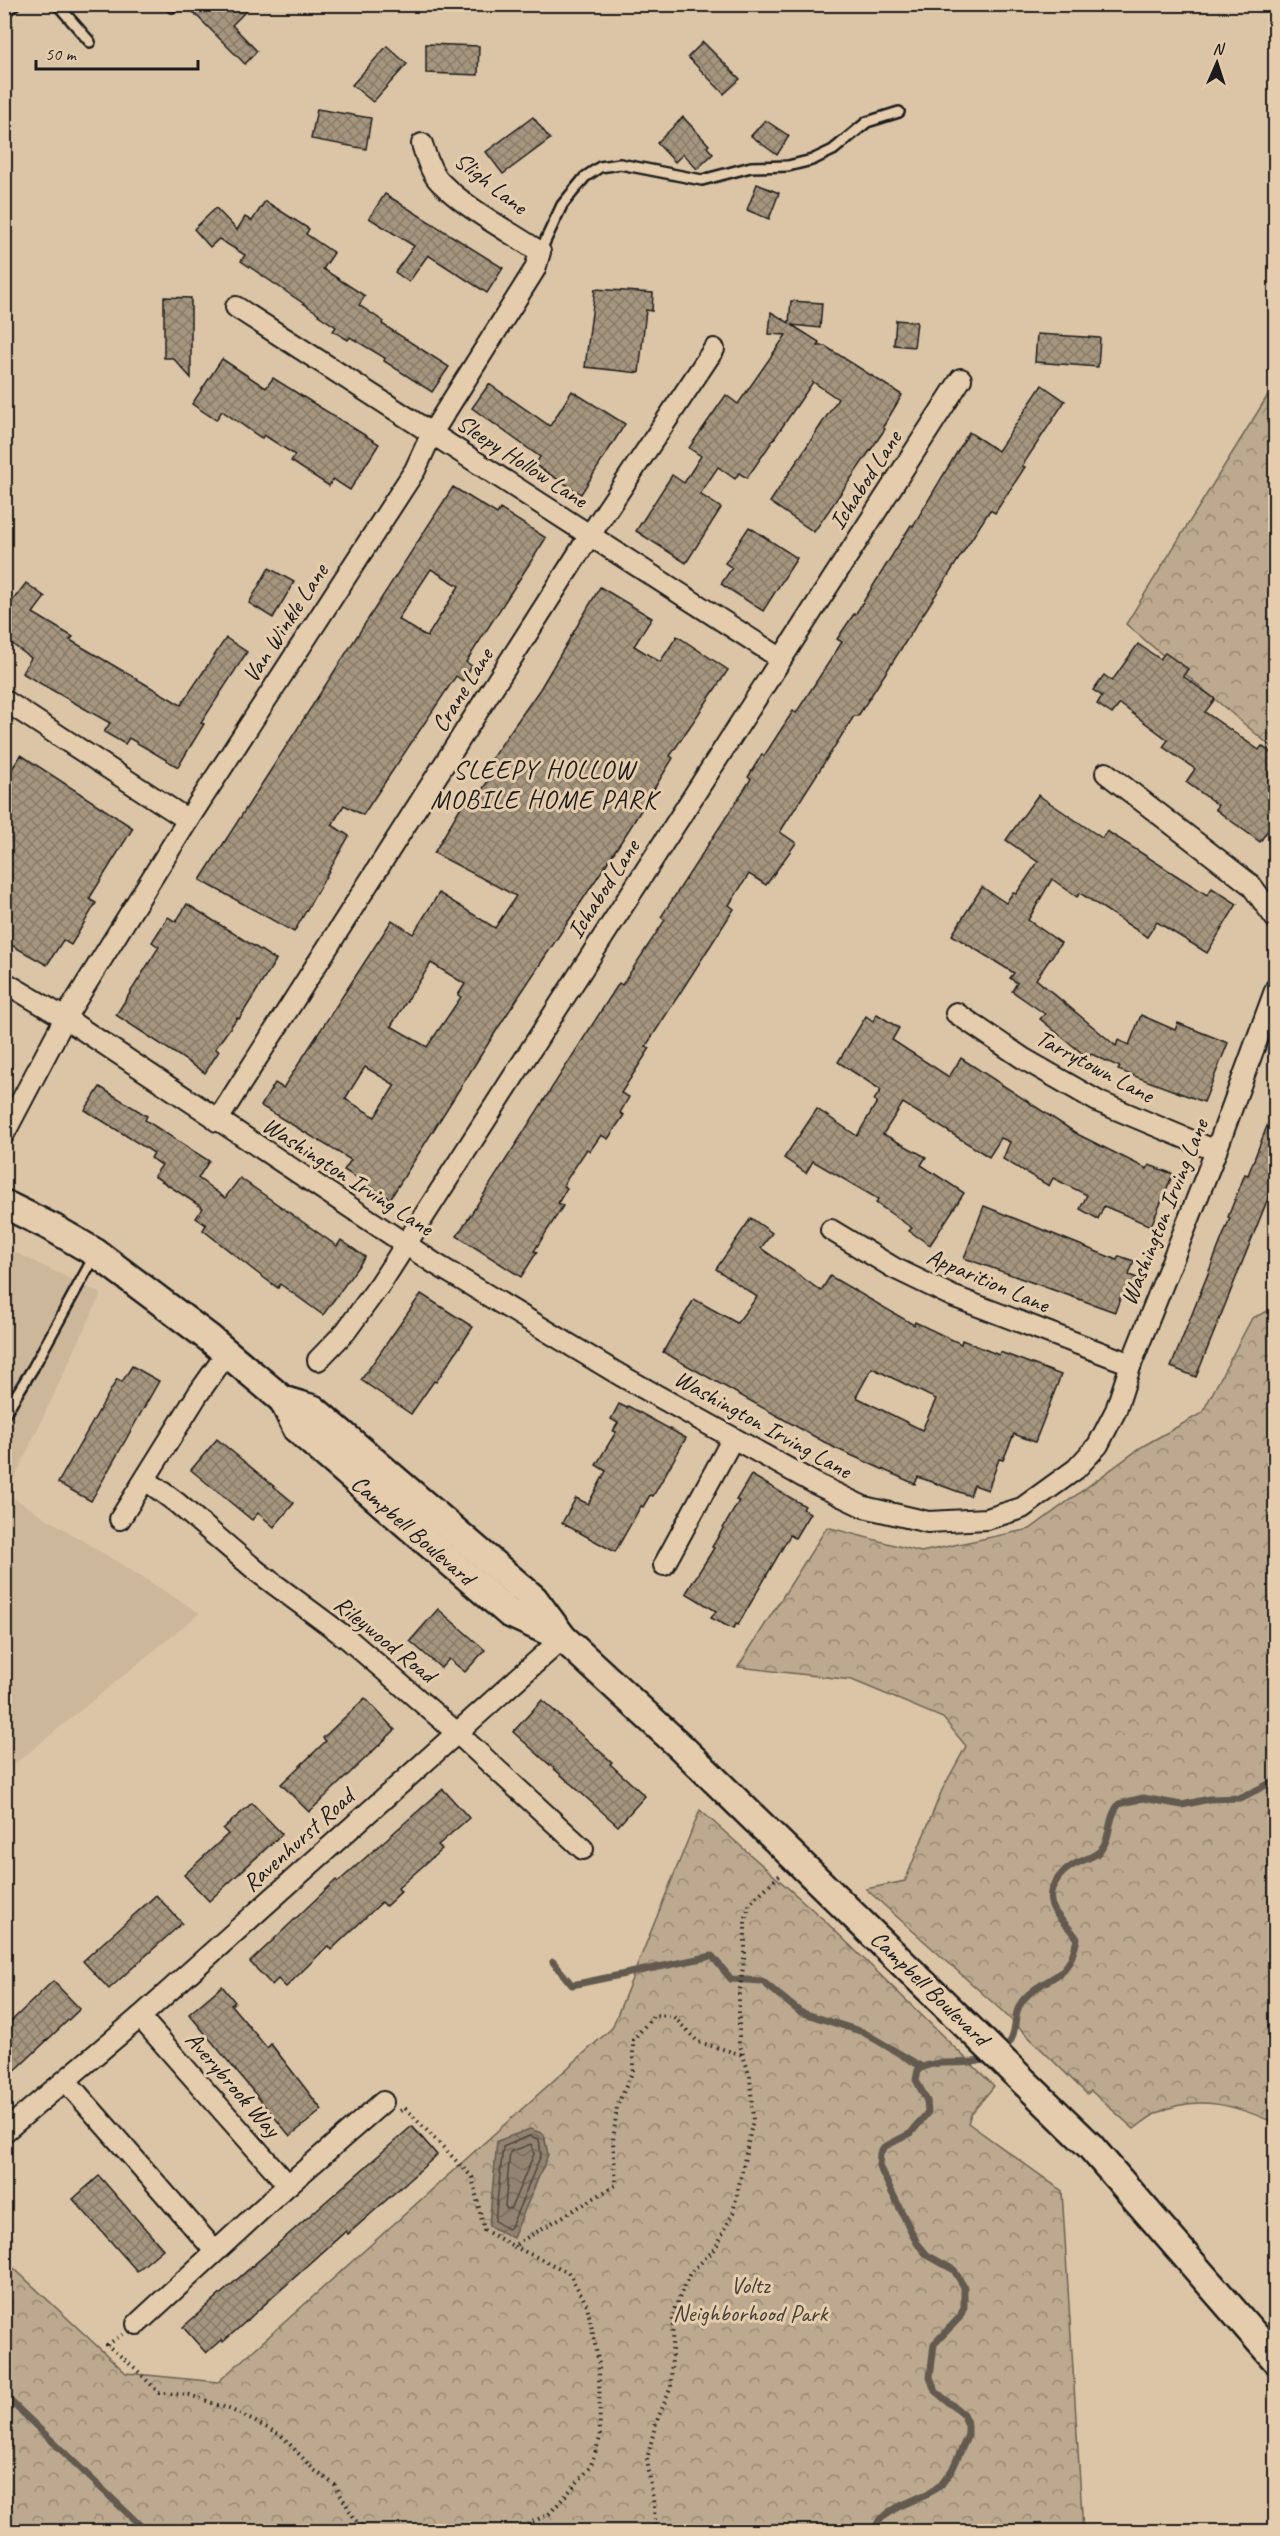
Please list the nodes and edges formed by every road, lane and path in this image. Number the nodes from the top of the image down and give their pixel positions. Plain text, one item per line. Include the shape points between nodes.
1 (15, 4) edge
2 (57, 4) edge
3 (4, 13) edge
4 (90, 42) dead end
5 (899, 112) dead end
6 (422, 144) dead end
7 (540, 252) junction
8 (236, 308) dead end
9 (714, 349) dead end
10 (961, 379) dead end
11 (432, 433) junction
12 (590, 535) junction
13 (780, 658) junction
14 (4, 700) edge
15 (1106, 773) dead end
16 (188, 820) junction
17 (1275, 919) edge
18 (4, 982) edge
19 (1275, 988) edge
20 (956, 1012) dead end
21 (65, 1018) junction
22 (217, 1121) junction
23 (4, 1134) edge
24 (1216, 1151) junction
25 (4, 1204) edge
26 (831, 1230) dead end
27 (406, 1244) junction
28 (96, 1253) junction
29 (227, 1353) junction
30 (318, 1360) dead end
31 (1131, 1364) junction
32 (4, 1415) edge
33 (733, 1437) junction
34 (146, 1480) junction
35 (120, 1519) dead end
36 (664, 1565) dead end
37 (563, 1638) junction
38 (456, 1732) junction
39 (583, 1849) dead end
40 (797, 1859) junction
41 (140, 2017) junction
42 (743, 2055) junction
43 (66, 2081) junction
44 (383, 2102) joint
45 (4, 2132) edge
46 (288, 2185) junction
47 (513, 2246) junction
48 (215, 2251) junction
49 (136, 2324) joint
50 (1275, 2360) edge
51 (369, 2532) edge
52 (511, 2532) edge
53 (655, 2532) edge

1 - 3 lane
2 - 4 lane
5 - 7 lane via 867,122 833,150 788,166 751,167 702,180 620,164 600,167 585,177 562,205
6 - 7 street, Sligh Lane via 439,181
7 - 11 street, Van Winkle Lane via 535,269
8 - 11 street, Sleepy Hollow Lane
9 - 12 street, Crane Lane
10 - 13 street, Ichabod Lane
11 - 12 street, Sleepy Hollow Lane
11 - 16 street, Van Winkle Lane via 415,470
12 - 13 street, Sleepy Hollow Lane
12 - 22 street, Crane Lane
13 - 27 street, Ichabod Lane
14 - 16 street
15 - 17 street via 1251,885
16 - 21 street, Van Winkle Lane
18 - 21 street, Washington Irving Lane
19 - 24 street, Washington Irving Lane
20 - 24 street, Tarrytown Lane via 1024,1059 1099,1102
21 - 22 street, Washington Irving Lane
21 - 23 street, Van Winkle Lane
22 - 27 street, Washington Irving Lane
24 - 31 street, Washington Irving Lane
25 - 28 street, Campbell Boulevard
26 - 31 street, Apparition Lane via 894,1268 952,1296
27 - 30 street, Ichabod Lane via 363,1308
27 - 33 street, Washington Irving Lane via 620,1375
28 - 29 street, Campbell Boulevard
28 - 32 lane
29 - 34 street
29 - 37 street, Campbell Boulevard via 283,1400 313,1409 534,1599
31 - 33 street, Washington Irving Lane via 1116,1410 1098,1445 1076,1469 1022,1508 987,1519 928,1522 864,1507
33 - 36 street
34 - 35 street
34 - 38 street, Rileywood Road via 258,1572 348,1639
37 - 38 street, Ravenhurst Road
37 - 40 street, Campbell Boulevard
38 - 39 street, Rileywood Road
38 - 41 street, Ravenhurst Road
40 - 42 path via 750,1903 745,1921 739,1995 739,2042
40 - 50 street, Campbell Boulevard via 1046,2102 1126,2186
41 - 43 street, Ravenhurst Road
41 - 46 street, Averybrook Way
42 - 47 path via 698,2042 673,2016 654,2015 633,2040 633,2072 617,2106 613,2142 616,2185
42 - 53 path via 750,2077 753,2120 733,2213 715,2249 690,2273 673,2312 671,2386 647,2460
43 - 45 street, Ravenhurst Road
43 - 48 street
44 - 46 street
44 - 47 path via 397,2114 405,2108 472,2177 484,2230
46 - 48 street
47 - 52 path via 568,2272 587,2305 599,2364 600,2438 590,2468 549,2514
48 - 49 street
49 - 51 path via 107,2345 159,2393 190,2395 247,2416 281,2434 314,2470 334,2485 355,2520

